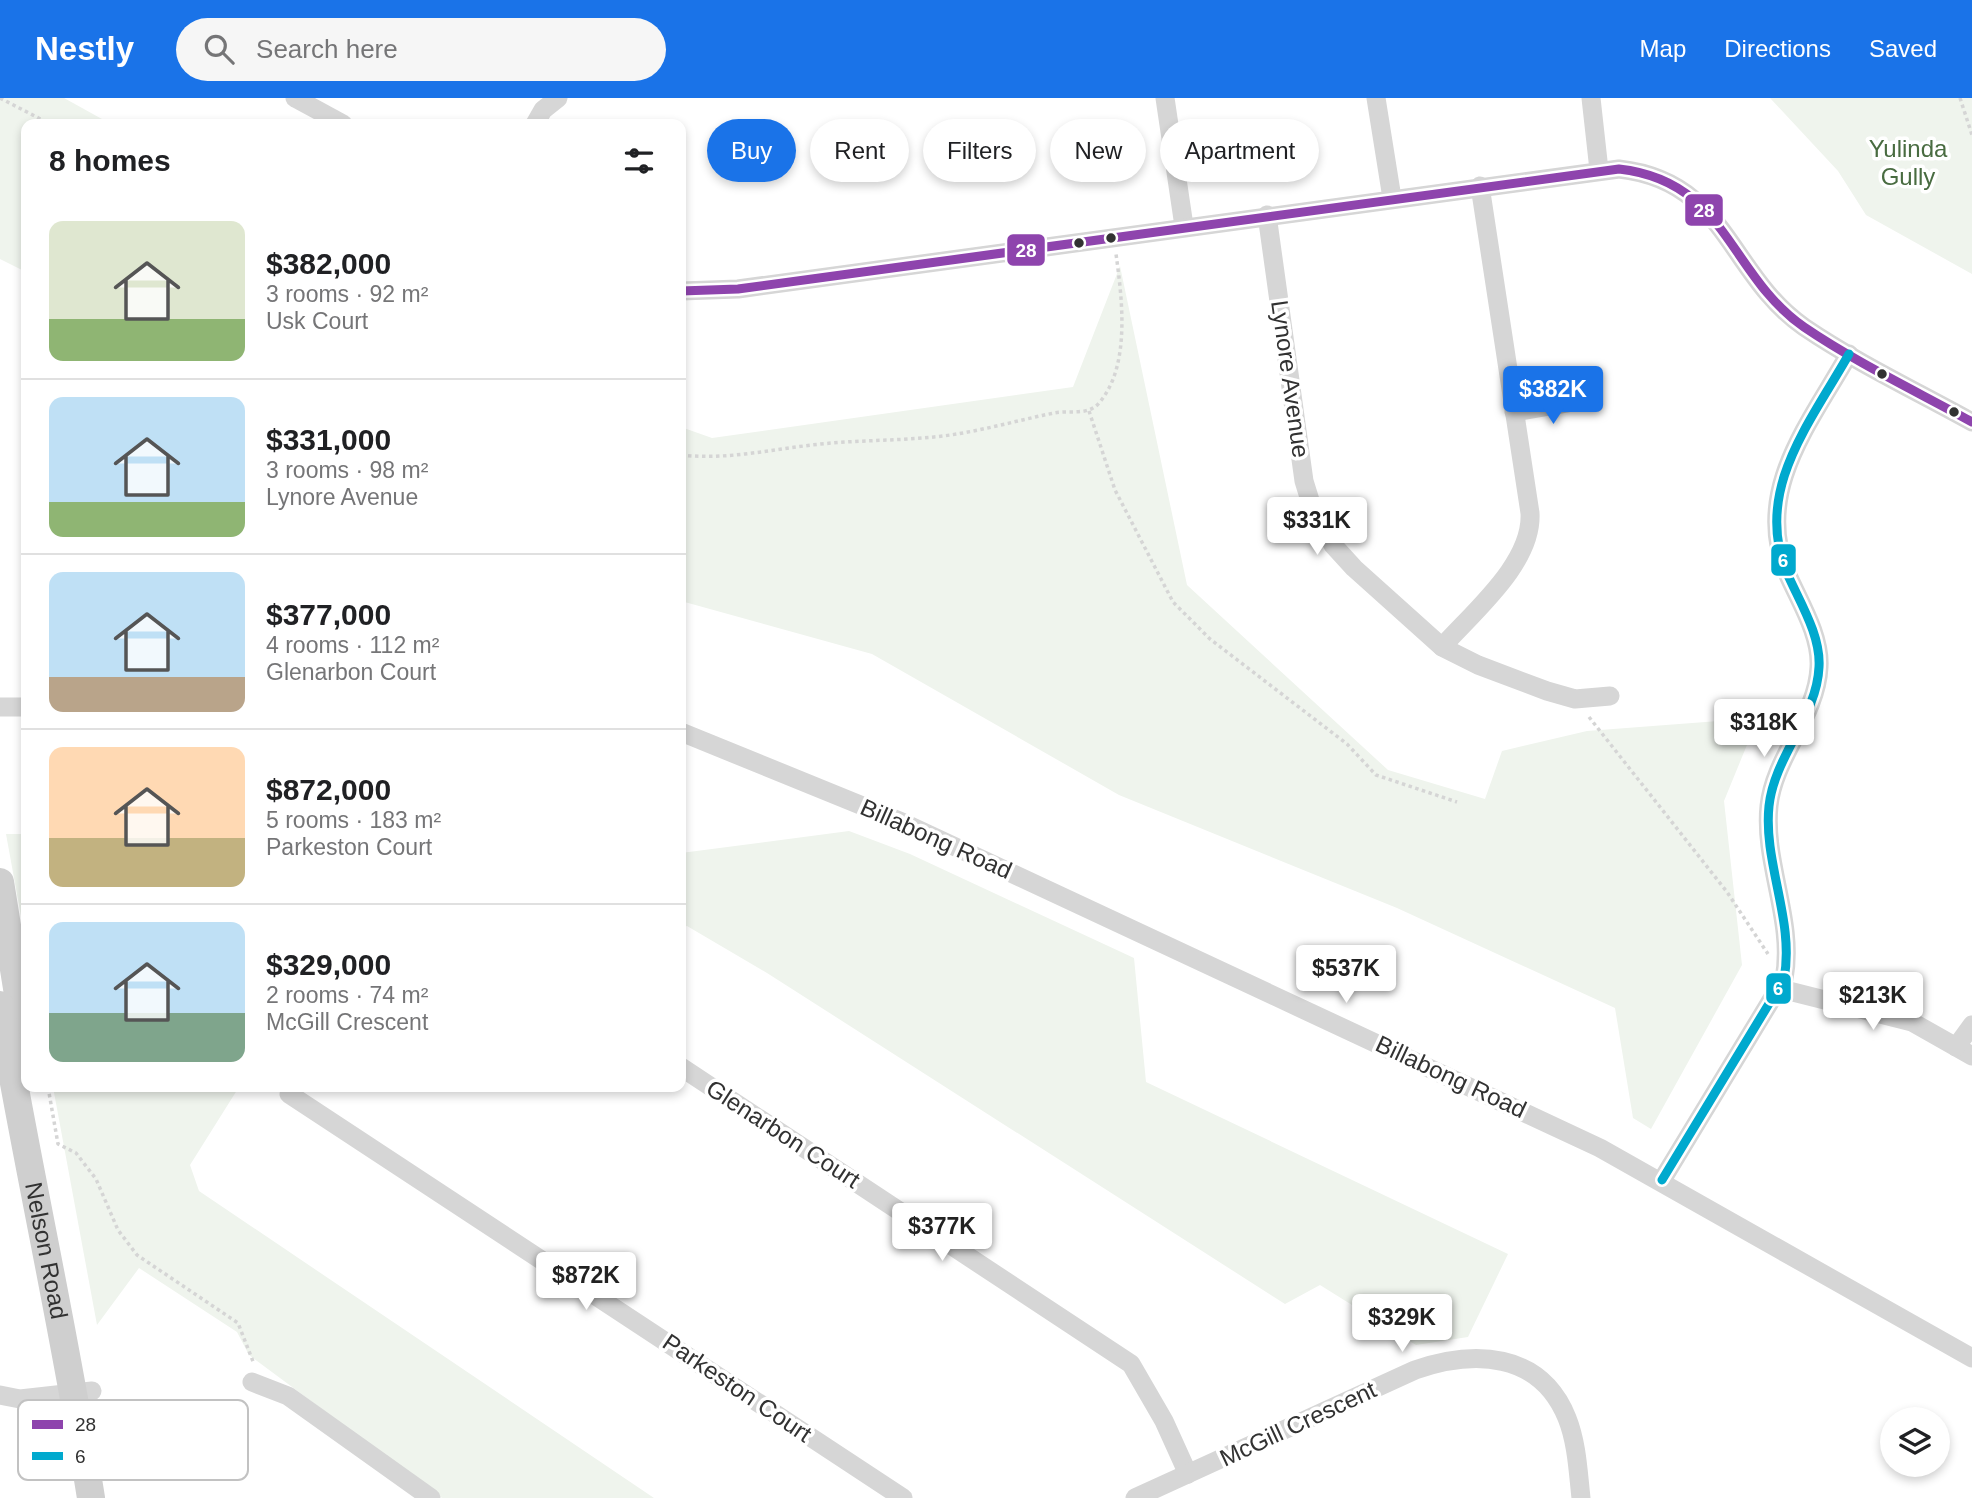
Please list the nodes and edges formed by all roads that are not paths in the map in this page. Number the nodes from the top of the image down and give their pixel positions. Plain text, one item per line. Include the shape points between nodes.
1 (295, 98) edge
2 (558, 98) edge
3 (1165, 98) edge
4 (1377, 98) edge
5 (1591, 98) edge
6 (334, 119) edge
7 (538, 119) edge
8 (1599, 170) junction
9 (1480, 186) junction
10 (1392, 198) junction
11 (1267, 215) junction
12 (1184, 226) junction
13 (686, 290) edge
14 (1849, 354) junction
15 (1585, 400) dead end
16 (1514, 412) junction
17 (1972, 422) edge
18 (1442, 647) junction
19 (1610, 696) dead end
20 (0, 707) edge
21 (21, 707) edge
22 (686, 734) edge
23 (0, 882) edge
24 (1782, 984) junction
25 (0, 1005) edge
26 (21, 1014) edge
27 (1972, 1025) edge
28 (1964, 1052) edge
29 (686, 1070) edge
30 (34, 1092) edge
31 (289, 1094) dead end
32 (1662, 1180) junction
33 (1972, 1358) edge
34 (253, 1374) road end
35 (83, 1392) junction
36 (0, 1395) edge
37 (84, 1400) edge
38 (85, 1400) edge
39 (1188, 1474) junction
40 (90, 1480) edge
41 (105, 1480) edge
42 (91, 1498) edge
43 (110, 1498) edge
44 (431, 1498) edge
45 (903, 1498) edge
46 (1135, 1498) edge
47 (1581, 1498) edge

1 - 6 street
2 - 7 street
3 - 12 street
4 - 10 street
5 - 8 street
8 - 9 street
8 - 14 street via 1636,171 1689,194 1715,219 1772,299 1804,327
9 - 10 street
9 - 16 street
10 - 11 street
11 - 12 street
11 - 18 street, Lynore Avenue via 1300,460 1313,510 1329,539 1354,568
12 - 13 street via 738,289
14 - 17 street
14 - 24 street via 1795,449 1777,498 1776,542 1813,632 1819,667 1814,694 1769,801 1787,950
15 - 16 street
16 - 18 street via 1530,513 1528,540 1516,563
18 - 19 street, Lynore Avenue via 1507,677 1575,699
20 - 21 street
22 - 32 street, Billabong Road via 902,822 1085,905
23 - 26 main road
24 - 28 street via 1912,1022
24 - 32 street
25 - 35 main road, Nelson Road via 27,1164
27 - 28 street
29 - 39 street, Glenarbon Court via 1131,1364
30 - 35 main road, Nelson Road
31 - 45 street, Parkeston Court
32 - 33 street, Billabong Road
34 - 44 street
35 - 36 street via 20,1399
35 - 37 main road, Nelson Road
35 - 38 main road, Nelson Road
39 - 46 street, McGill Crescent
39 - 47 street, McGill Crescent via 1415,1370 1479,1356 1515,1364 1555,1398 1572,1434
40 - 42 main road, Nelson Road
41 - 43 main road, Nelson Road

